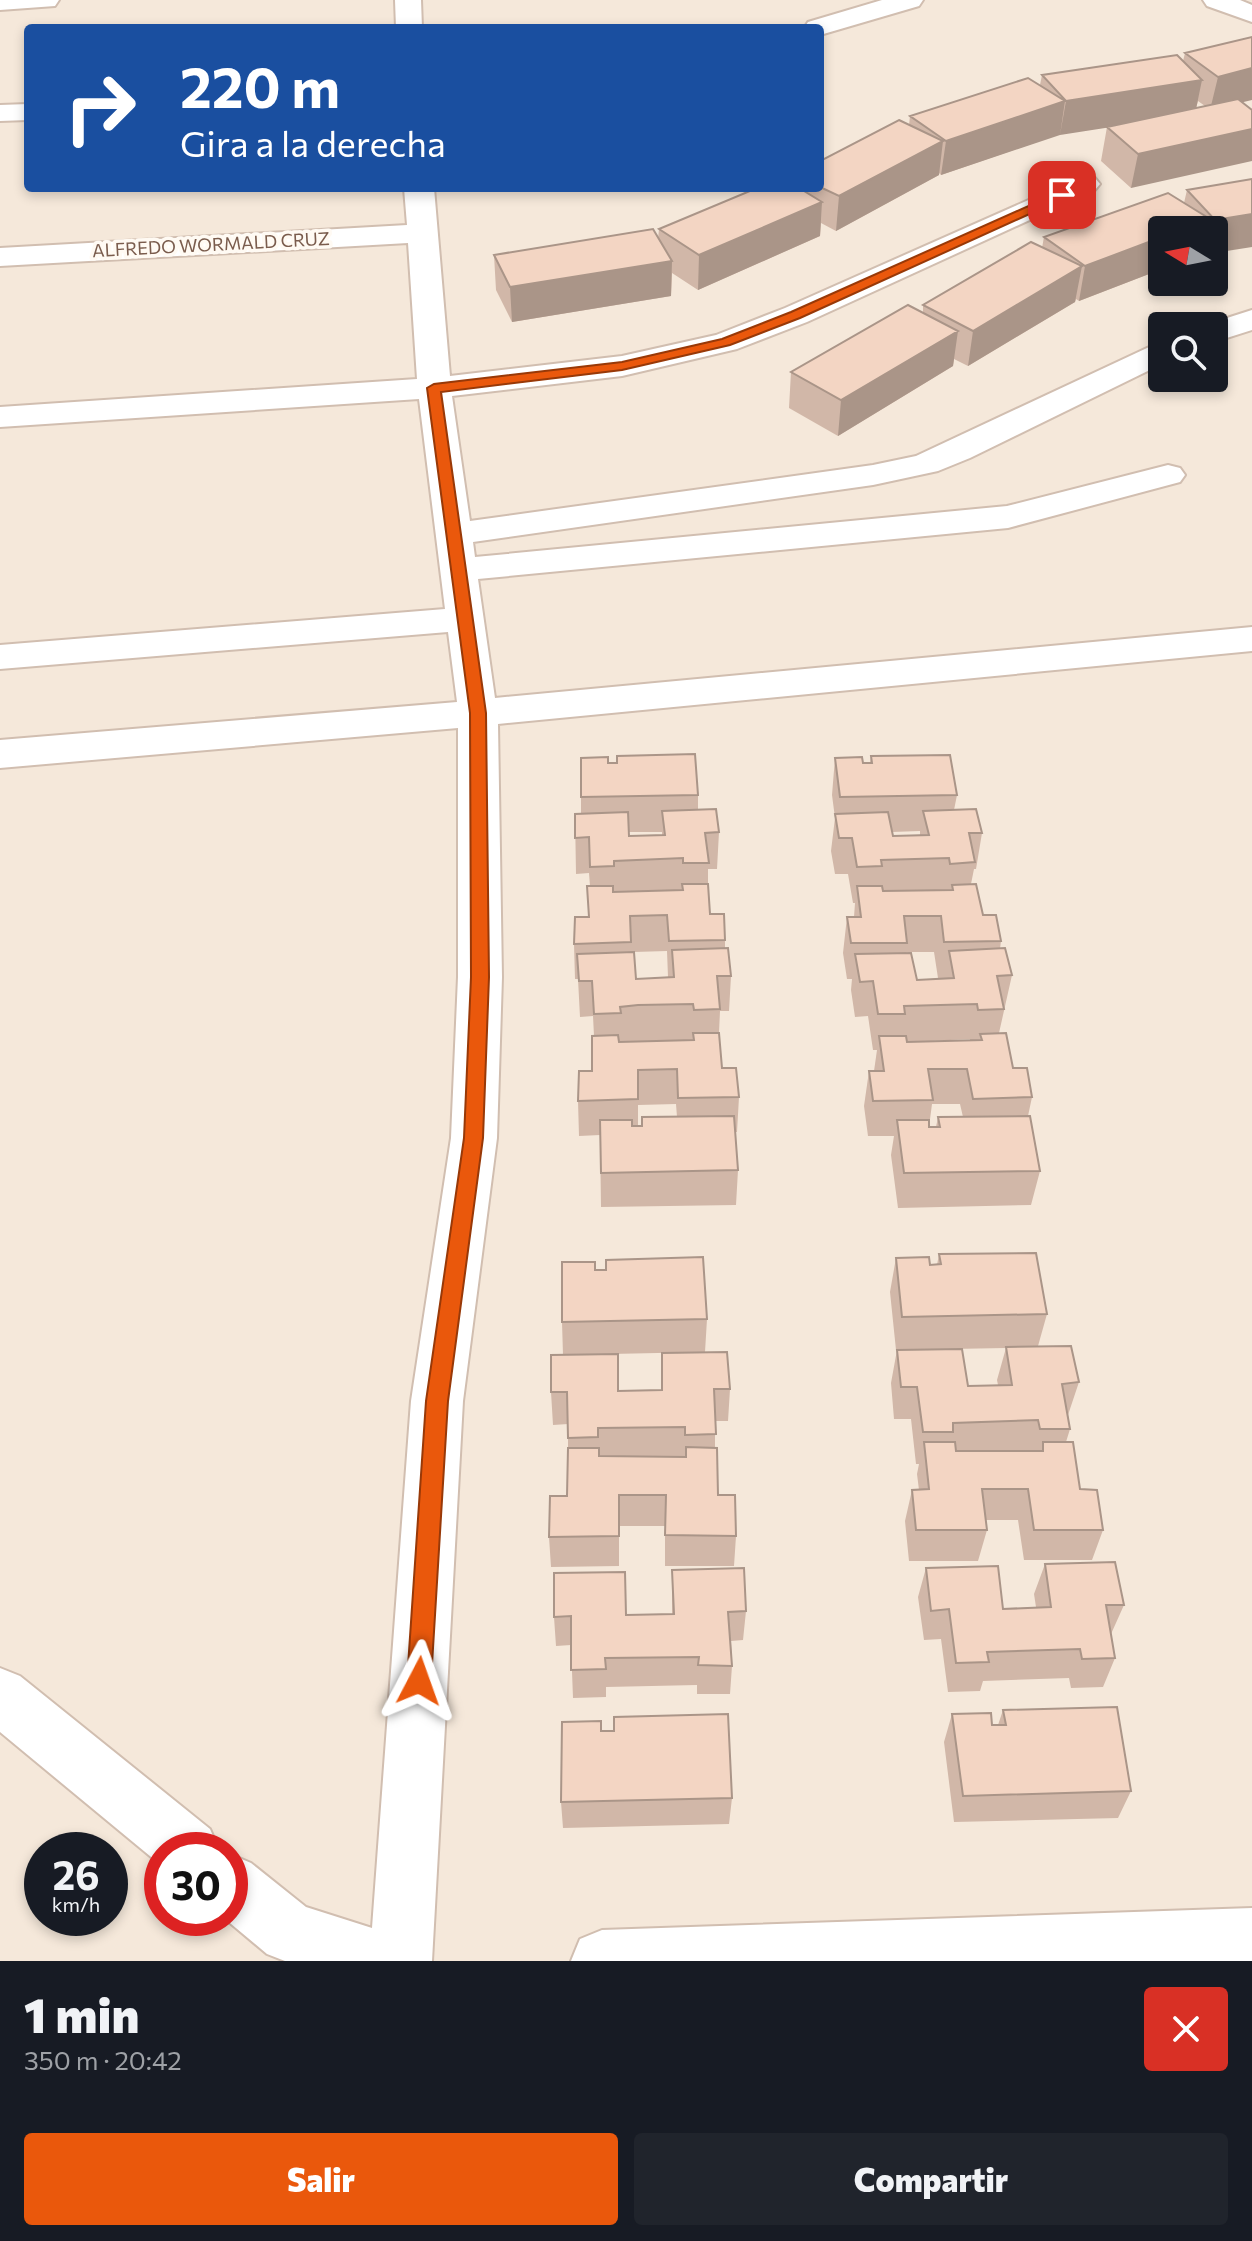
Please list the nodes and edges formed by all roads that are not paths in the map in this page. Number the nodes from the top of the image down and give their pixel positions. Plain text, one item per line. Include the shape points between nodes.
1 (46, 0) edge
2 (408, 0) edge
3 (910, 0) edge
4 (1216, 0) edge
5 (0, 2) edge
6 (1251, 12) edge
7 (409, 24) edge
8 (824, 26) edge
9 (24, 112) edge
10 (0, 113) edge
11 (1085, 184) dead end
12 (419, 192) edge
13 (423, 233) junction
14 (0, 257) edge
15 (1252, 320) edge
16 (1228, 328) edge
17 (1148, 358) edge
18 (434, 388) junction
19 (0, 417) edge
20 (1168, 475) dead end
21 (456, 552) junction
22 (465, 619) junction
23 (1252, 639) edge
24 (0, 657) edge
25 (478, 713) junction
26 (0, 754) edge
27 (0, 1696) edge
28 (167, 1832) edge
29 (248, 1899) edge
30 (1252, 1939) edge
31 (1013, 1954) edge
32 (380, 1961) edge
33 (401, 1961) edge
34 (602, 1961) edge

1 - 5 street
2 - 7 street
3 - 8 street
4 - 6 street
9 - 10 street
11 - 18 street via 726,342 622,366
12 - 13 street
13 - 14 street, ALFREDO WORMALD CRUZ
13 - 18 street
15 - 16 street
17 - 21 street via 926,464
18 - 19 street
18 - 21 street
20 - 21 street via 1008,517
21 - 22 street
22 - 24 street
22 - 25 street
23 - 25 street
25 - 26 street
25 - 33 street via 480,977 474,1138 437,1401
27 - 28 street
29 - 32 street via 289,1932
30 - 31 street
31 - 34 street

